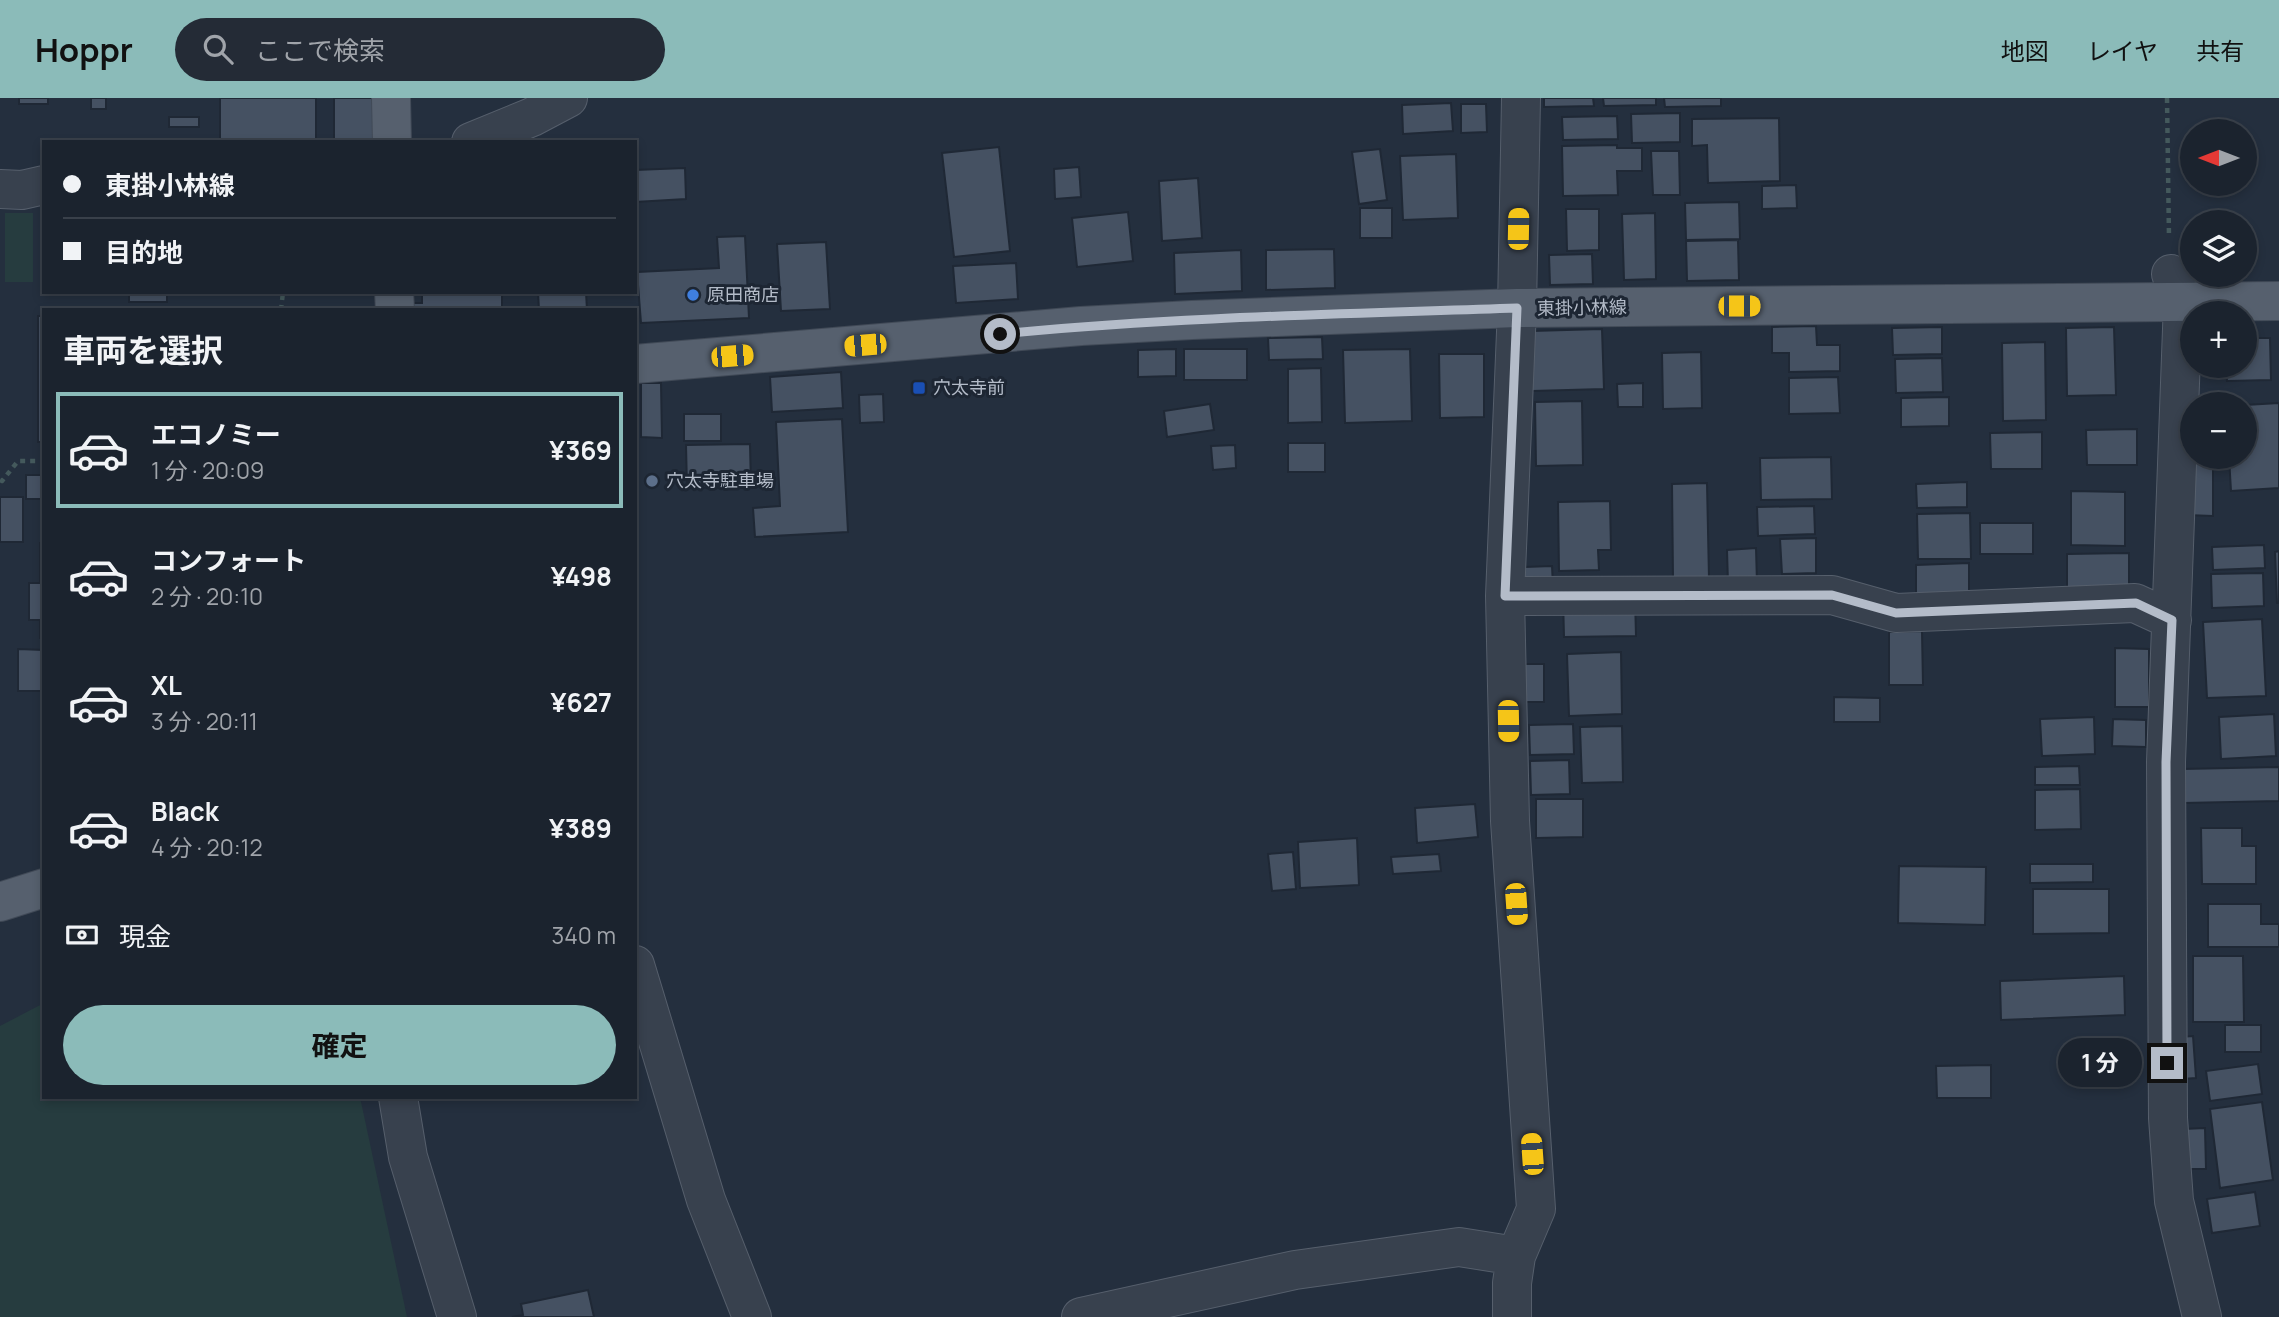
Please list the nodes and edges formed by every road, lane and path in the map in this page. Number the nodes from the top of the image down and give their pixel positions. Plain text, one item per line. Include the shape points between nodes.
1 (391, 98) edge
2 (568, 98) edge
3 (1521, 98) edge
4 (2167, 98) edge
5 (392, 140) edge
6 (476, 140) edge
7 (42, 185) edge
8 (0, 189) edge
9 (2177, 288) junction
10 (2279, 301) edge
11 (1517, 308) junction
12 (637, 364) edge
13 (42, 461) edge
14 (0, 480) edge
15 (1505, 596) junction
16 (2172, 620) junction
17 (42, 889) edge
18 (0, 902) edge
19 (637, 972) edge
20 (398, 1099) edge
21 (1516, 1256) junction
22 (457, 1317) edge
23 (752, 1317) edge
24 (1081, 1317) edge
25 (1512, 1317) edge
26 (2202, 1317) edge

1 - 5 main road
2 - 6 street
3 - 11 street
4 - 9 path
7 - 8 street
9 - 10 main road, 東掛小林線
9 - 11 main road, 東掛小林線
9 - 16 street
11 - 12 main road, 東掛小林線 via 1081,326
11 - 15 street
13 - 14 path via 18,461
15 - 16 street via 1832,595 1896,613 2136,603
15 - 21 street via 1510,821 1536,1209
16 - 26 street via 2166,762 2168,1118 2174,1201
17 - 18 main road
19 - 23 street via 706,1200
20 - 22 street via 408,1157
21 - 24 street via 1459,1247 1295,1270
21 - 25 street

